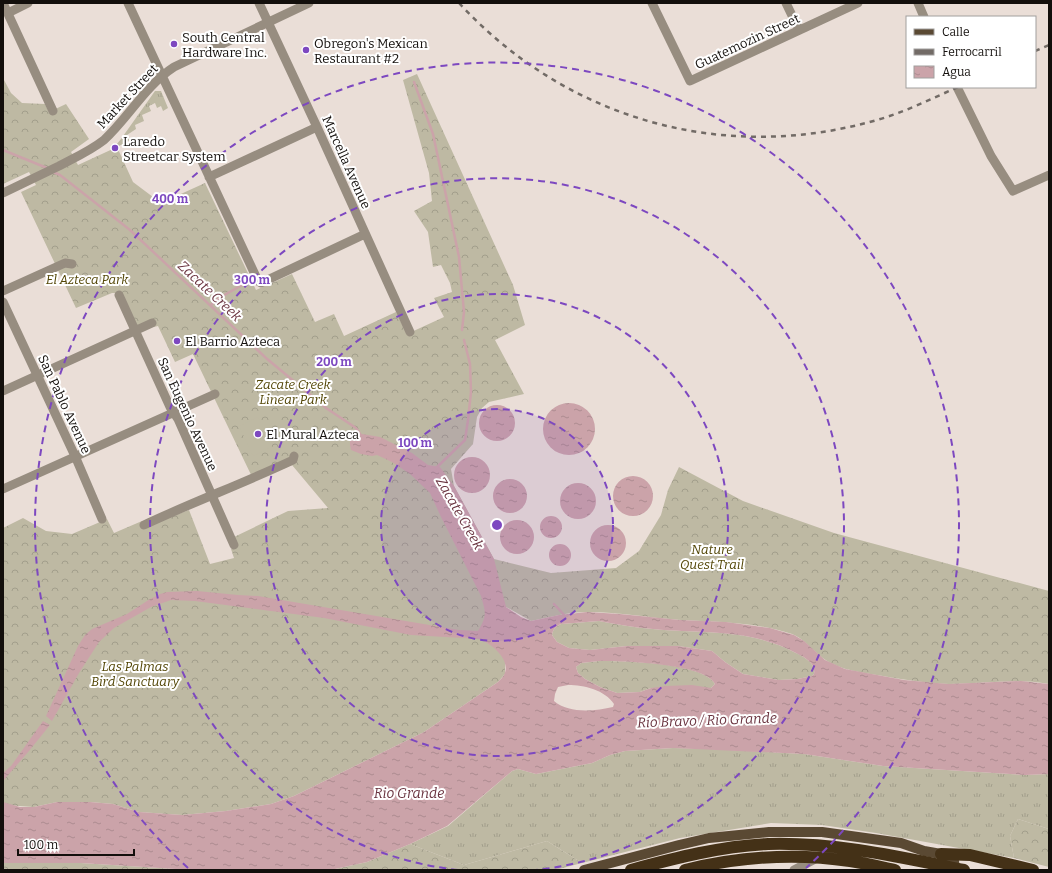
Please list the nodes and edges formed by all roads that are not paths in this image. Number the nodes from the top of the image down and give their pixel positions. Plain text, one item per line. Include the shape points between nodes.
1 (4, 3) edge
2 (28, 3) edge
3 (128, 3) edge
4 (259, 3) edge
5 (309, 3) edge
6 (652, 3) edge
7 (786, 3) edge
8 (858, 3) edge
9 (918, 3) edge
10 (8, 13) junction
11 (924, 16) edge
12 (268, 22) junction
13 (799, 30) junction
14 (161, 75) junction
15 (957, 88) edge
16 (53, 111) dead end
17 (317, 127) junction
18 (1049, 175) edge
19 (209, 177) junction
20 (3, 192) edge
21 (365, 234) junction
22 (72, 264) dead end
23 (3, 291) edge
24 (119, 295) dead end
25 (3, 302) edge
26 (152, 323) dead end
27 (136, 331) junction
28 (410, 332) dead end
29 (37, 376) junction
30 (3, 391) edge
31 (215, 394) dead end
32 (174, 413) junction
33 (75, 456) junction
34 (293, 458) dead end
35 (3, 489) edge
36 (211, 495) junction
37 (102, 519) dead end
38 (144, 525) dead end
39 (234, 545) dead end
40 (941, 854) junction
41 (817, 858) junction
42 (958, 869) edge
43 (584, 870) edge
44 (631, 870) edge
45 (685, 870) edge
46 (794, 870) edge
47 (896, 870) edge
48 (1034, 870) edge

1 - 10 street
2 - 10 street
3 - 14 street
4 - 12 street, Marcella Avenue
5 - 12 street, Market Street
6 - 13 street, Guatemozin Street via 690,81
7 - 13 street
8 - 13 street, Guatemozin Street
9 - 11 street
10 - 16 street
12 - 14 street, Market Street via 174,66
12 - 17 street, Marcella Avenue
14 - 19 street
14 - 20 street, Market Street via 110,134 93,148
15 - 18 street via 991,156 1013,191
17 - 19 street
17 - 21 street, Marcella Avenue
19 - 21 street via 261,283
21 - 28 street, Marcella Avenue
22 - 23 street via 65,263
24 - 27 street, San Eugenio Avenue
25 - 29 street, San Pablo Avenue
26 - 27 street
27 - 29 street
27 - 32 street, San Eugenio Avenue
29 - 30 street
29 - 33 street, San Pablo Avenue
31 - 32 street
32 - 33 street
32 - 36 street, San Eugenio Avenue
33 - 35 street
33 - 37 street, San Pablo Avenue
34 - 36 street via 250,480
36 - 38 street
36 - 39 street, San Eugenio Avenue
40 - 42 main road via 954,861
40 - 43 main road via 901,843 853,835 769,832 709,838
40 - 48 highway via 970,855
41 - 45 highway via 750,859
41 - 46 street
41 - 47 highway
42 - 44 highway via 851,848 768,844 717,850

